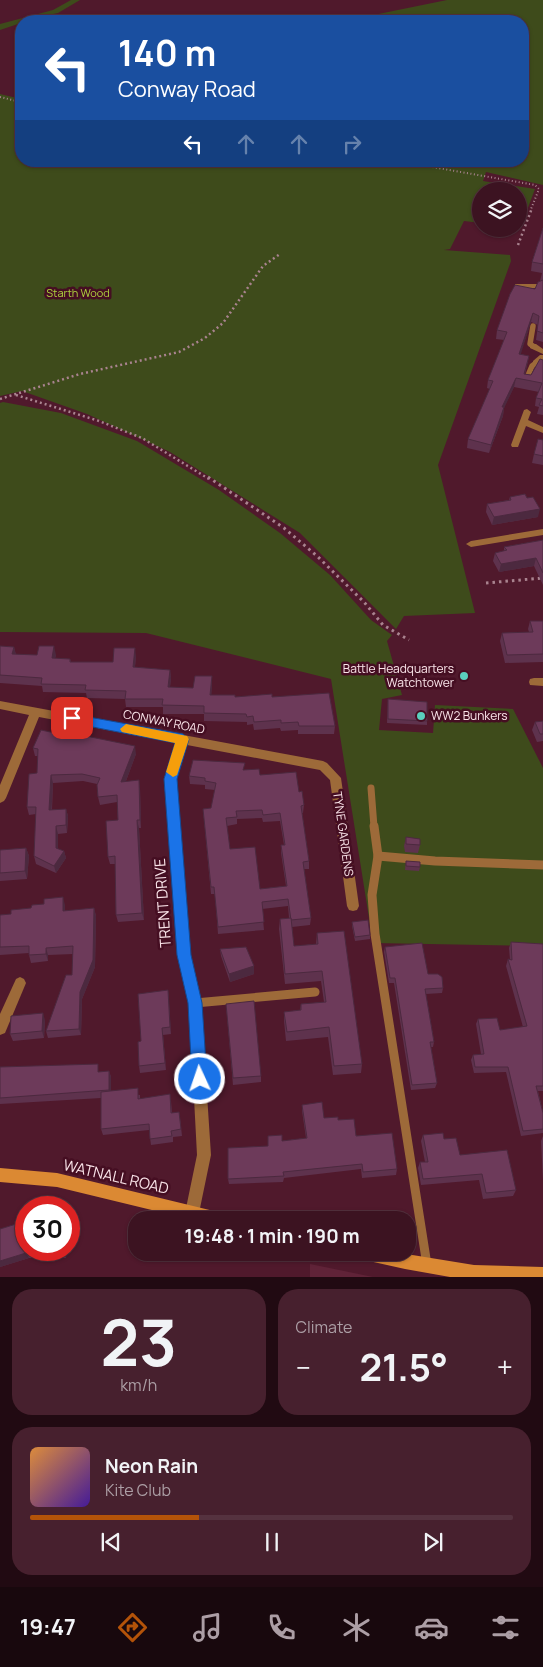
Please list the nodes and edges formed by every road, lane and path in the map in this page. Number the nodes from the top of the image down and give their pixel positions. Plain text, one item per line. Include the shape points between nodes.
1 (0, 97) edge
2 (15, 101) edge
3 (431, 167) edge
4 (518, 245) dead end
5 (280, 254) dead end
6 (518, 286) edge
7 (543, 286) edge
8 (533, 326) edge
9 (533, 346) joint
10 (543, 352) edge
11 (543, 357) edge
12 (536, 363) joint
13 (526, 380) edge
14 (16, 395) junction
15 (0, 399) edge
16 (527, 412) dead end
17 (523, 421) junction
18 (543, 430) edge
19 (515, 445) dead end
20 (543, 532) edge
21 (471, 544) dead end
22 (543, 578) edge
23 (486, 583) dead end
24 (409, 640) dead end
25 (0, 704) edge
26 (36, 711) junction
27 (183, 739) junction
28 (323, 766) joint
29 (372, 788) dead end
30 (0, 798) edge
31 (378, 856) junction
32 (543, 865) edge
33 (353, 906) dead end
34 (20, 983) dead end
35 (315, 992) dead end
36 (195, 1003) junction
37 (0, 1029) edge
38 (0, 1175) edge
39 (184, 1211) edge
40 (192, 1211) edge
41 (400, 1261) edge
42 (427, 1267) junction
43 (543, 1274) edge

1 - 2 path
3 - 4 path via 539,189
5 - 14 path via 263,266 223,322 206,338 179,352 80,374
6 - 7 street
8 - 9 lane via 530,344
9 - 10 street
11 - 12 street
12 - 13 lane
14 - 15 path
14 - 24 path via 142,438 189,465 284,528 350,589 383,625
16 - 17 street
17 - 18 street
17 - 19 street
20 - 21 street
22 - 23 path
25 - 26 street, CONWAY ROAD
26 - 27 street, CONWAY ROAD
26 - 30 street
27 - 28 street, CONWAY ROAD
27 - 36 street, TRENT DRIVE via 170,779 184,955
28 - 33 street, TYNE GARDENS via 335,778
29 - 31 lane
31 - 32 lane
31 - 42 lane via 372,895 375,934
34 - 37 street
35 - 36 lane
36 - 40 street, TRENT DRIVE via 204,1155
38 - 39 main road, WATNALL ROAD via 57,1180
41 - 42 main road
42 - 43 main road via 488,1274

